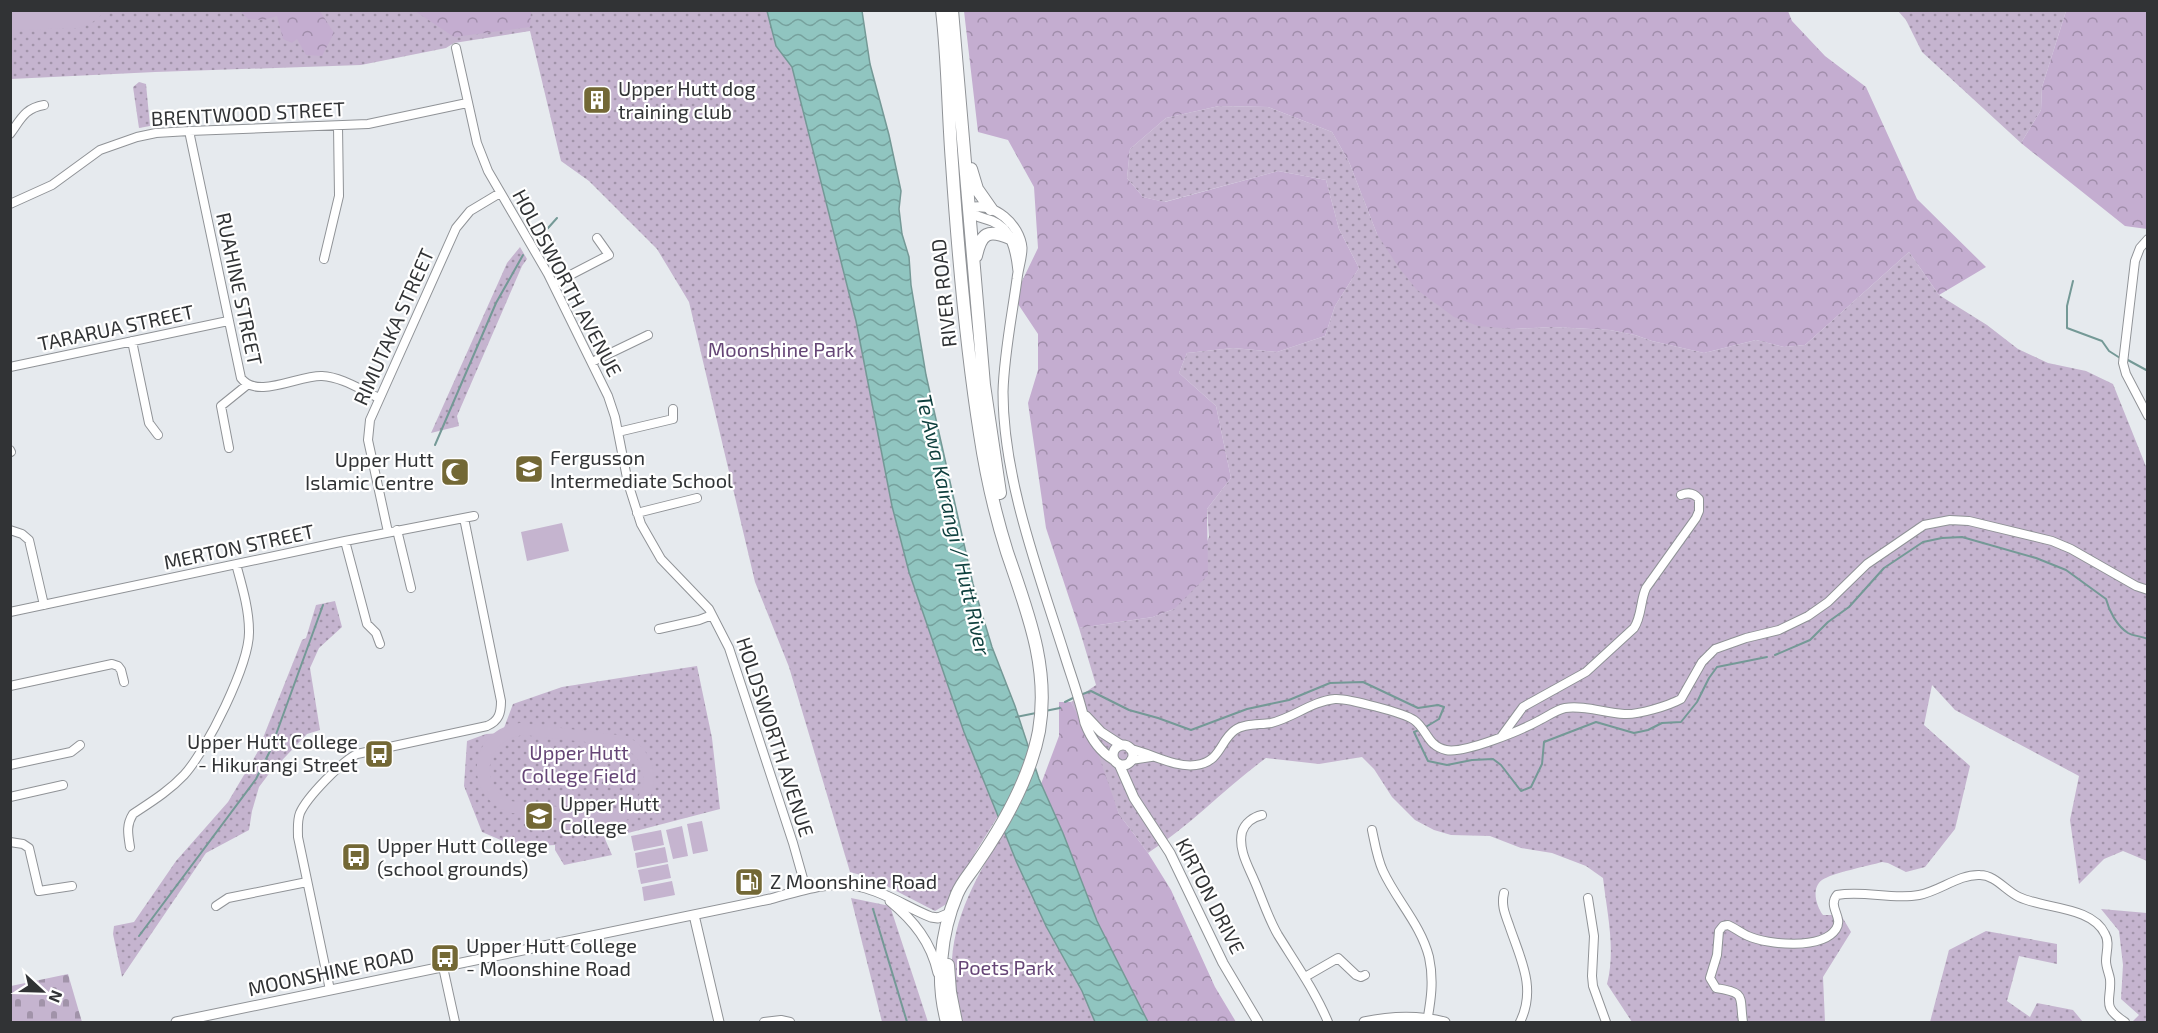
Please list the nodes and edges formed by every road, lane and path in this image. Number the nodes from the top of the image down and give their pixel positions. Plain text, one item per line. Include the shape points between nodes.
1 (942, 10) edge
2 (951, 10) edge
3 (954, 31) junction
4 (456, 48) dead end
5 (947, 65) junction
6 (467, 103) junction
7 (44, 105) dead end
8 (338, 126) junction
9 (189, 131) junction
10 (10, 134) edge
11 (500, 193) junction
12 (10, 204) edge
13 (991, 209) junction
14 (969, 211) junction
15 (597, 238) dead end
16 (1010, 238) junction
17 (2148, 239) edge
18 (324, 259) dead end
19 (974, 263) junction
20 (1018, 271) junction
21 (553, 284) junction
22 (228, 321) junction
23 (648, 335) dead end
24 (132, 341) junction
25 (592, 362) junction
26 (10, 367) edge
27 (972, 370) junction
28 (247, 385) junction
29 (379, 398) junction
30 (673, 409) dead end
31 (2148, 416) edge
32 (618, 432) junction
33 (158, 435) dead end
34 (229, 448) dead end
35 (1681, 495) dead end
36 (698, 498) dead end
37 (637, 513) junction
38 (474, 516) dead end
39 (464, 518) junction
40 (10, 530) edge
41 (397, 530) junction
42 (388, 532) junction
43 (345, 541) junction
44 (236, 564) junction
45 (1014, 567) junction
46 (411, 588) dead end
47 (2148, 590) edge
48 (44, 605) junction
49 (10, 612) edge
50 (712, 615) junction
51 (659, 629) dead end
52 (380, 644) dead end
53 (124, 682) dead end
54 (10, 686) edge
55 (1082, 708) junction
56 (1501, 737) junction
57 (80, 745) dead end
58 (1126, 747) junction
59 (1156, 758) junction
60 (1131, 761) junction
61 (1116, 762) junction
62 (10, 765) edge
63 (63, 785) dead end
64 (1129, 787) junction
65 (10, 797) edge
66 (1262, 815) dead end
67 (1372, 830) dead end
68 (10, 842) edge
69 (130, 847) dead end
70 (979, 860) junction
71 (307, 882) junction
72 (72, 885) dead end
73 (806, 889) junction
74 (1504, 893) dead end
75 (882, 894) junction
76 (1588, 898) dead end
77 (216, 906) dead end
78 (950, 913) junction
79 (694, 915) junction
80 (442, 967) junction
81 (1365, 975) dead end
82 (1305, 977) junction
83 (940, 981) junction
84 (330, 990) junction
85 (1386, 1020) edge
86 (1427, 1020) edge
87 (176, 1023) edge
88 (455, 1023) edge
89 (719, 1023) edge
90 (764, 1023) edge
91 (790, 1023) edge
92 (947, 1023) edge
93 (956, 1023) edge
94 (1258, 1023) edge
95 (1328, 1023) edge
96 (1364, 1023) edge
97 (1445, 1023) edge
98 (1520, 1023) edge
99 (1606, 1023) edge
100 (1743, 1023) edge
101 (2125, 1023) edge

1 - 5 highway, RIVER ROAD
2 - 3 highway, RIVER ROAD
3 - 13 highway via 974,181
3 - 14 highway, RIVER ROAD
4 - 6 street, HOLDSWORTH AVENUE
5 - 14 highway via 962,198
5 - 27 highway, RIVER ROAD via 960,271
6 - 8 street, BRENTWOOD STREET via 368,124
6 - 11 street, HOLDSWORTH AVENUE via 477,143
7 - 10 street via 24,113
8 - 9 street, BRENTWOOD STREET
8 - 18 street via 339,196
9 - 12 street, BRENTWOOD STREET via 147,135 108,147 52,185
9 - 22 street, RUAHINE STREET
11 - 21 street, HOLDSWORTH AVENUE
11 - 29 street, RIMUTAKA STREET via 461,221
13 - 14 street via 973,207
13 - 20 street via 1018,234 1022,249
14 - 16 street via 999,225
14 - 19 highway, RIVER ROAD
14 - 27 highway via 963,224 973,333
15 - 21 street via 609,255
16 - 19 highway via 995,233 984,236
16 - 20 street
17 - 31 street via 2135,261 2123,363
19 - 45 highway, RIVER ROAD via 990,435
20 - 55 street via 1005,368 1005,428 1025,526
21 - 25 street, HOLDSWORTH AVENUE
22 - 24 street, TARARUA STREET
22 - 28 street, RUAHINE STREET via 240,373
23 - 25 street
24 - 26 street, TARARUA STREET
24 - 33 street via 149,423
25 - 32 street, HOLDSWORTH AVENUE via 608,396
27 - 45 highway, RIVER ROAD via 984,460
28 - 29 street, RUAHINE STREET via 262,388 320,376 335,378
28 - 34 street via 220,406
29 - 42 street, RIMUTAKA STREET via 370,420 368,440
30 - 32 street via 673,419
32 - 37 street, HOLDSWORTH AVENUE
35 - 56 street via 1700,499 1699,512 1646,588 1634,628 1586,672 1523,707
36 - 37 street
37 - 50 street, HOLDSWORTH AVENUE via 661,559
38 - 39 street, MERTON STREET
39 - 41 street, MERTON STREET
39 - 71 street via 501,701 498,719 487,726 357,754 340,765 300,815 298,837
40 - 48 street via 29,540
41 - 42 street, MERTON STREET
41 - 46 street
42 - 43 street, MERTON STREET
43 - 44 street, MERTON STREET
43 - 52 street via 368,624
44 - 48 street, MERTON STREET
44 - 69 street via 247,609 248,653 195,761 176,784 129,820
45 - 70 highway, RIVER ROAD via 1038,648 1042,692 1039,730 1030,764 1013,801
47 - 56 street via 2052,541 1958,519 1930,523 1867,564 1808,616 1779,630 1715,649 1676,702 1633,714 1567,708
48 - 49 street, MERTON STREET
50 - 51 street
50 - 73 street, HOLDSWORTH AVENUE via 729,648
53 - 54 street via 121,670 112,664
55 - 58 street via 1101,732
55 - 61 street via 1094,742
56 - 59 street via 1450,751 1433,745 1407,716 1334,699 1274,722 1235,730 1218,753 1201,764
57 - 62 street via 71,752
58 - 59 street
58 - 60 street via 1132,754
58 - 61 street via 1114,751
59 - 60 street
60 - 61 street
60 - 64 street
61 - 64 street, KIRTON DRIVE
63 - 65 street
64 - 94 street, KIRTON DRIVE via 1170,853 1223,963
66 - 82 street via 1254,817 1242,831 1244,856 1278,933
67 - 86 street via 1383,873 1427,950 1432,986
68 - 72 street via 29,848 39,891
70 - 78 highway, RIVER ROAD via 965,879
70 - 93 highway, RIVER ROAD via 956,918 951,942 948,979
71 - 77 street via 228,898
71 - 84 street
73 - 75 street, MOONSHINE ROAD via 848,884
73 - 79 street, MOONSHINE ROAD
74 - 98 street via 1503,909 1528,991
75 - 78 street, MOONSHINE ROAD via 932,917
75 - 83 street, MOONSHINE ROAD via 909,916 924,936
76 - 99 street via 1594,936 1593,986
78 - 83 highway, RIVER ROAD
79 - 80 street, MOONSHINE ROAD
79 - 89 street
80 - 84 street, MOONSHINE ROAD
80 - 88 street
81 - 82 street via 1358,976 1338,958
82 - 95 street
83 - 92 highway, RIVER ROAD
84 - 87 street, MOONSHINE ROAD
85 - 86 street via 1409,1016
85 - 96 street
86 - 97 street
90 - 91 street
100 - 101 street via 1737,992 1716,988 1710,978 1723,926 1759,939 1813,943 1836,930 1838,918 1833,905 1837,895 1921,894 1974,875 1993,879 2020,898 2081,913 2098,924 2106,934 2108,1002

